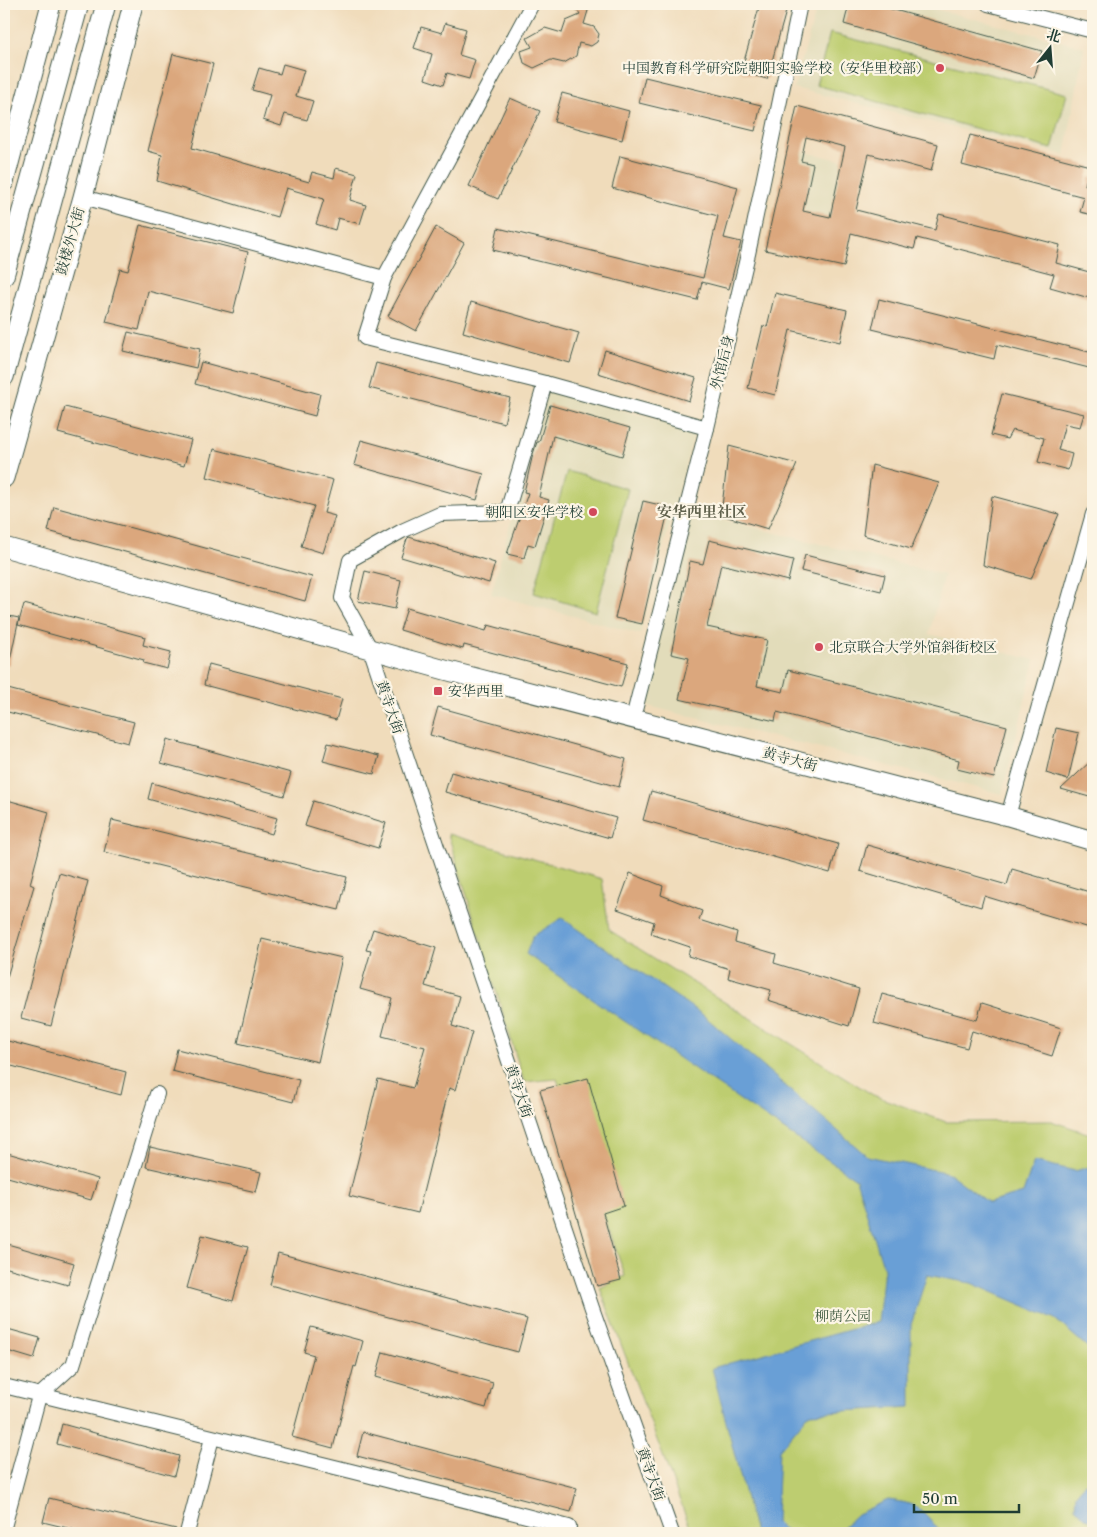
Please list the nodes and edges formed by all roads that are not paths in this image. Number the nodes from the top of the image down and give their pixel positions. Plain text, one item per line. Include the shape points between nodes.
1 (51, 4) edge
2 (78, 4) edge
3 (106, 4) edge
4 (133, 4) edge
5 (532, 4) edge
6 (800, 4) edge
7 (988, 4) edge
8 (1093, 31) edge
9 (41, 42) junction
10 (54, 96) junction
11 (38, 154) junction
12 (4, 182) edge
13 (4, 195) edge
14 (83, 198) junction
15 (4, 276) edge
16 (384, 278) junction
17 (4, 376) edge
18 (545, 383) junction
19 (707, 428) junction
20 (4, 478) edge
21 (1093, 514) edge
22 (4, 547) edge
23 (370, 648) junction
24 (633, 718) junction
25 (1008, 816) junction
26 (1093, 841) edge
27 (157, 1094) dead end
28 (4, 1386) edge
29 (39, 1396) junction
30 (212, 1438) junction
31 (570, 1526) dead end
32 (4, 1527) edge
33 (187, 1533) edge
34 (672, 1533) edge

1 - 9 street
2 - 10 street
3 - 17 street, 鼓楼外大街
4 - 14 street, 鼓楼外大街
5 - 16 street
6 - 19 street, 外馆后身 via 748,254
7 - 8 street
9 - 10 street
9 - 12 street
10 - 11 street
11 - 13 street
11 - 15 street
14 - 16 street
14 - 20 street, 鼓楼外大街
16 - 18 street via 365,338
18 - 19 street
18 - 23 street, 黄寺大街 via 507,512 440,514 350,560 342,598
19 - 24 street, 外馆后身
21 - 25 street
22 - 23 street, 黄寺大街
23 - 24 street, 黄寺大街
23 - 34 street, 黄寺大街 via 589,1299
24 - 25 street, 黄寺大街
25 - 26 street, 黄寺大街
27 - 29 street via 73,1365
28 - 29 street
29 - 30 street
29 - 32 street
30 - 31 street
30 - 33 street

